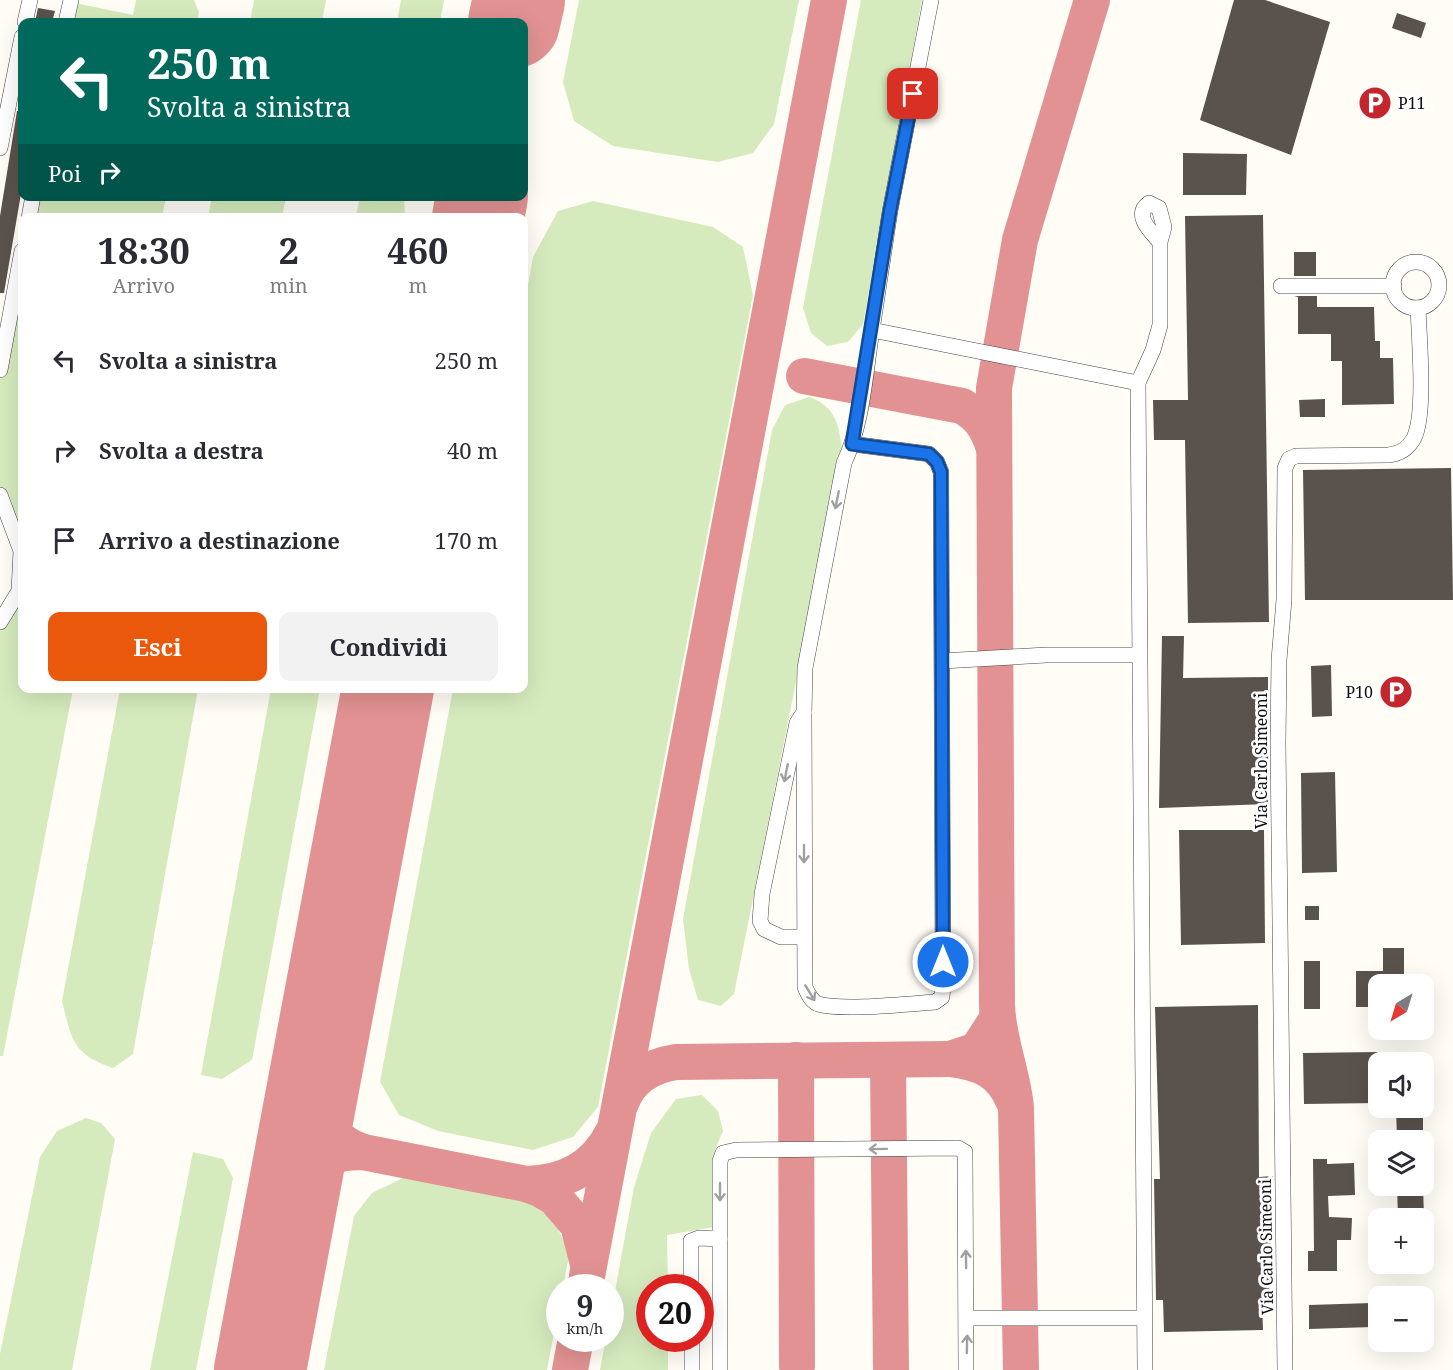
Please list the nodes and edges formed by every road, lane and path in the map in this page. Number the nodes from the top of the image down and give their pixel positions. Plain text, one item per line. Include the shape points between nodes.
1 (30, 0) edge
2 (71, 0) edge
3 (931, 0) edge
4 (26, 18) edge
5 (67, 18) edge
6 (18, 52) edge
7 (4, 106) edge
8 (0, 148) edge
9 (1160, 242) dead end
10 (18, 272) edge
11 (1281, 286) dead end
12 (1394, 286) junction
13 (1418, 308) junction
14 (872, 330) junction
15 (0, 370) edge
16 (1138, 383) junction
17 (852, 444) junction
18 (0, 495) edge
19 (18, 543) edge
20 (18, 593) edge
21 (0, 622) edge
22 (1139, 655) junction
23 (942, 661) junction
24 (804, 712) junction
25 (804, 937) junction
26 (720, 1239) junction
27 (691, 1274) edge
28 (967, 1318) junction
29 (1144, 1318) junction
30 (692, 1352) edge
31 (692, 1370) edge
32 (720, 1370) edge
33 (966, 1370) edge
34 (1145, 1370) edge
35 (1285, 1370) edge

1 - 4 lane
2 - 5 lane
3 - 14 lane via 890,211
6 - 7 lane
7 - 8 lane
9 - 16 lane via 1160,325
10 - 15 lane
11 - 12 lane
12 - 13 lane via 1404,304
12 - 13 lane via 1397,272 1409,264 1430,267 1438,280 1437,296
13 - 35 lane, Via Carlo Simeoni via 1419,418 1410,445 1400,453 1388,455 1296,456 1289,459 1285,468 1278,732
14 - 16 lane
14 - 17 lane
16 - 22 lane
17 - 23 lane via 929,454 937,462 941,472
17 -> 24 lane via 843,463 805,668
18 - 19 lane
20 - 21 lane
22 - 23 lane
22 - 29 lane
25 -> 23 lane via 805,987 816,1004 935,1002 942,997
24 -> 25 lane
24 -> 25 lane via 797,723 787,770 760,921 764,929 775,934
26 - 27 lane via 691,1241
28 -> 26 lane via 965,1152 958,1148 723,1153
26 - 32 lane
28 - 29 lane
33 -> 28 lane
29 - 34 lane
30 - 31 lane

